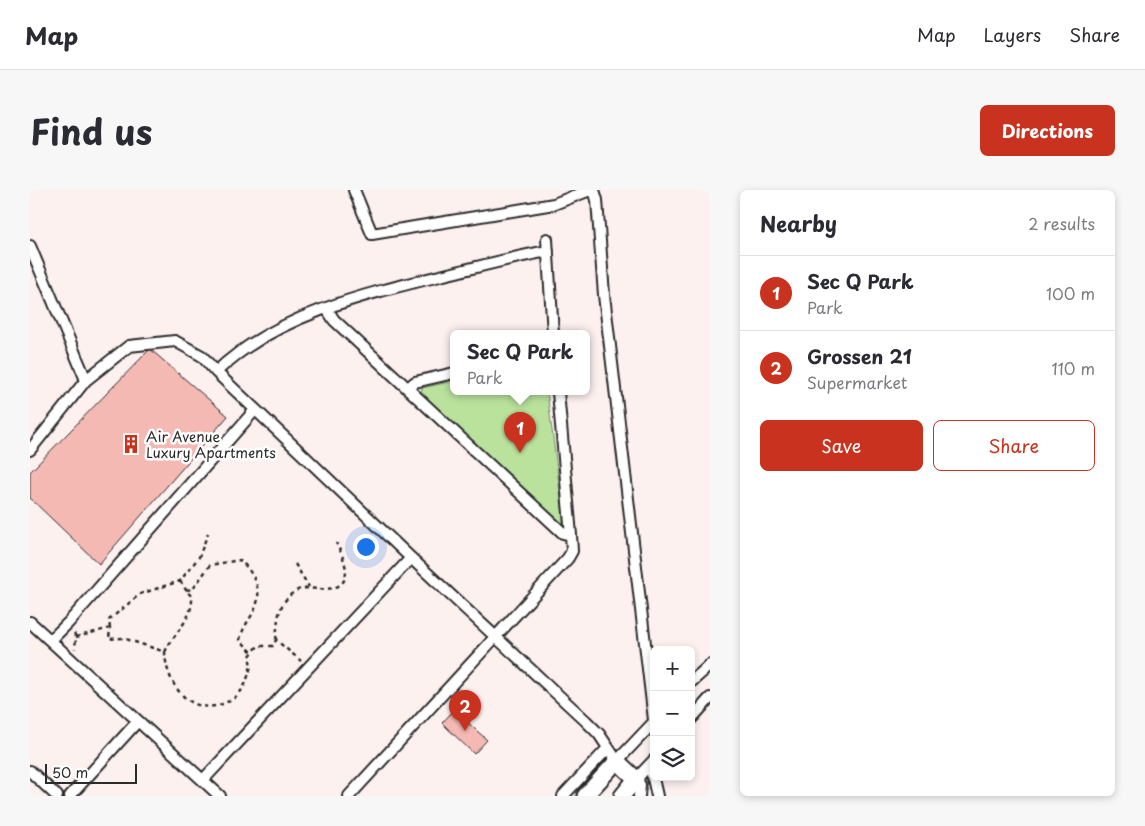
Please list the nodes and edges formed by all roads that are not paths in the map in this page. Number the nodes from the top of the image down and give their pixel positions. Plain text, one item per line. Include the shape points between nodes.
1 (354, 190) edge
2 (592, 190) edge
3 (547, 239) dead end
4 (30, 246) edge
5 (548, 251) junction
6 (327, 309) junction
7 (553, 330) edge
8 (216, 372) junction
9 (450, 373) edge
10 (86, 380) junction
11 (408, 388) junction
12 (558, 395) edge
13 (254, 411) junction
14 (30, 450) edge
15 (571, 535) junction
16 (411, 558) junction
17 (30, 622) edge
18 (497, 637) junction
19 (51, 640) junction
20 (710, 665) edge
21 (695, 678) edge
22 (650, 691) edge
23 (710, 698) edge
24 (695, 715) edge
25 (138, 721) junction
26 (650, 725) edge
27 (608, 748) junction
28 (617, 761) junction
29 (650, 764) edge
30 (30, 771) edge
31 (636, 779) junction
32 (203, 780) junction
33 (655, 781) edge
34 (214, 794) edge
35 (57, 796) edge
36 (70, 796) edge
37 (349, 796) edge
38 (563, 796) edge
39 (585, 796) edge
40 (622, 796) edge
41 (639, 796) edge
42 (657, 796) edge

1 - 2 street via 372,234 554,204
2 - 22 street via 597,200 604,295
3 - 5 street
4 - 10 street
5 - 6 street via 387,288
5 - 7 street
6 - 8 street via 266,336 238,353
6 - 11 street via 334,320
8 - 10 street via 202,356 176,341 129,346
8 - 13 street
9 - 11 street via 415,382
10 - 14 street
11 - 15 street via 563,533
12 - 15 street
13 - 16 street
13 - 19 street
15 - 18 street via 572,550 568,558
16 - 18 street
16 - 32 street
17 - 19 street
18 - 27 street via 592,727
18 - 37 street
19 - 25 street
20 - 21 street
23 - 24 street
25 - 32 street
25 - 36 street
26 - 28 street
27 - 28 street
27 - 38 street
28 - 31 street
28 - 39 street
29 - 31 street
30 - 35 street
31 - 40 street
31 - 41 street via 640,785
32 - 34 street
33 - 42 street

